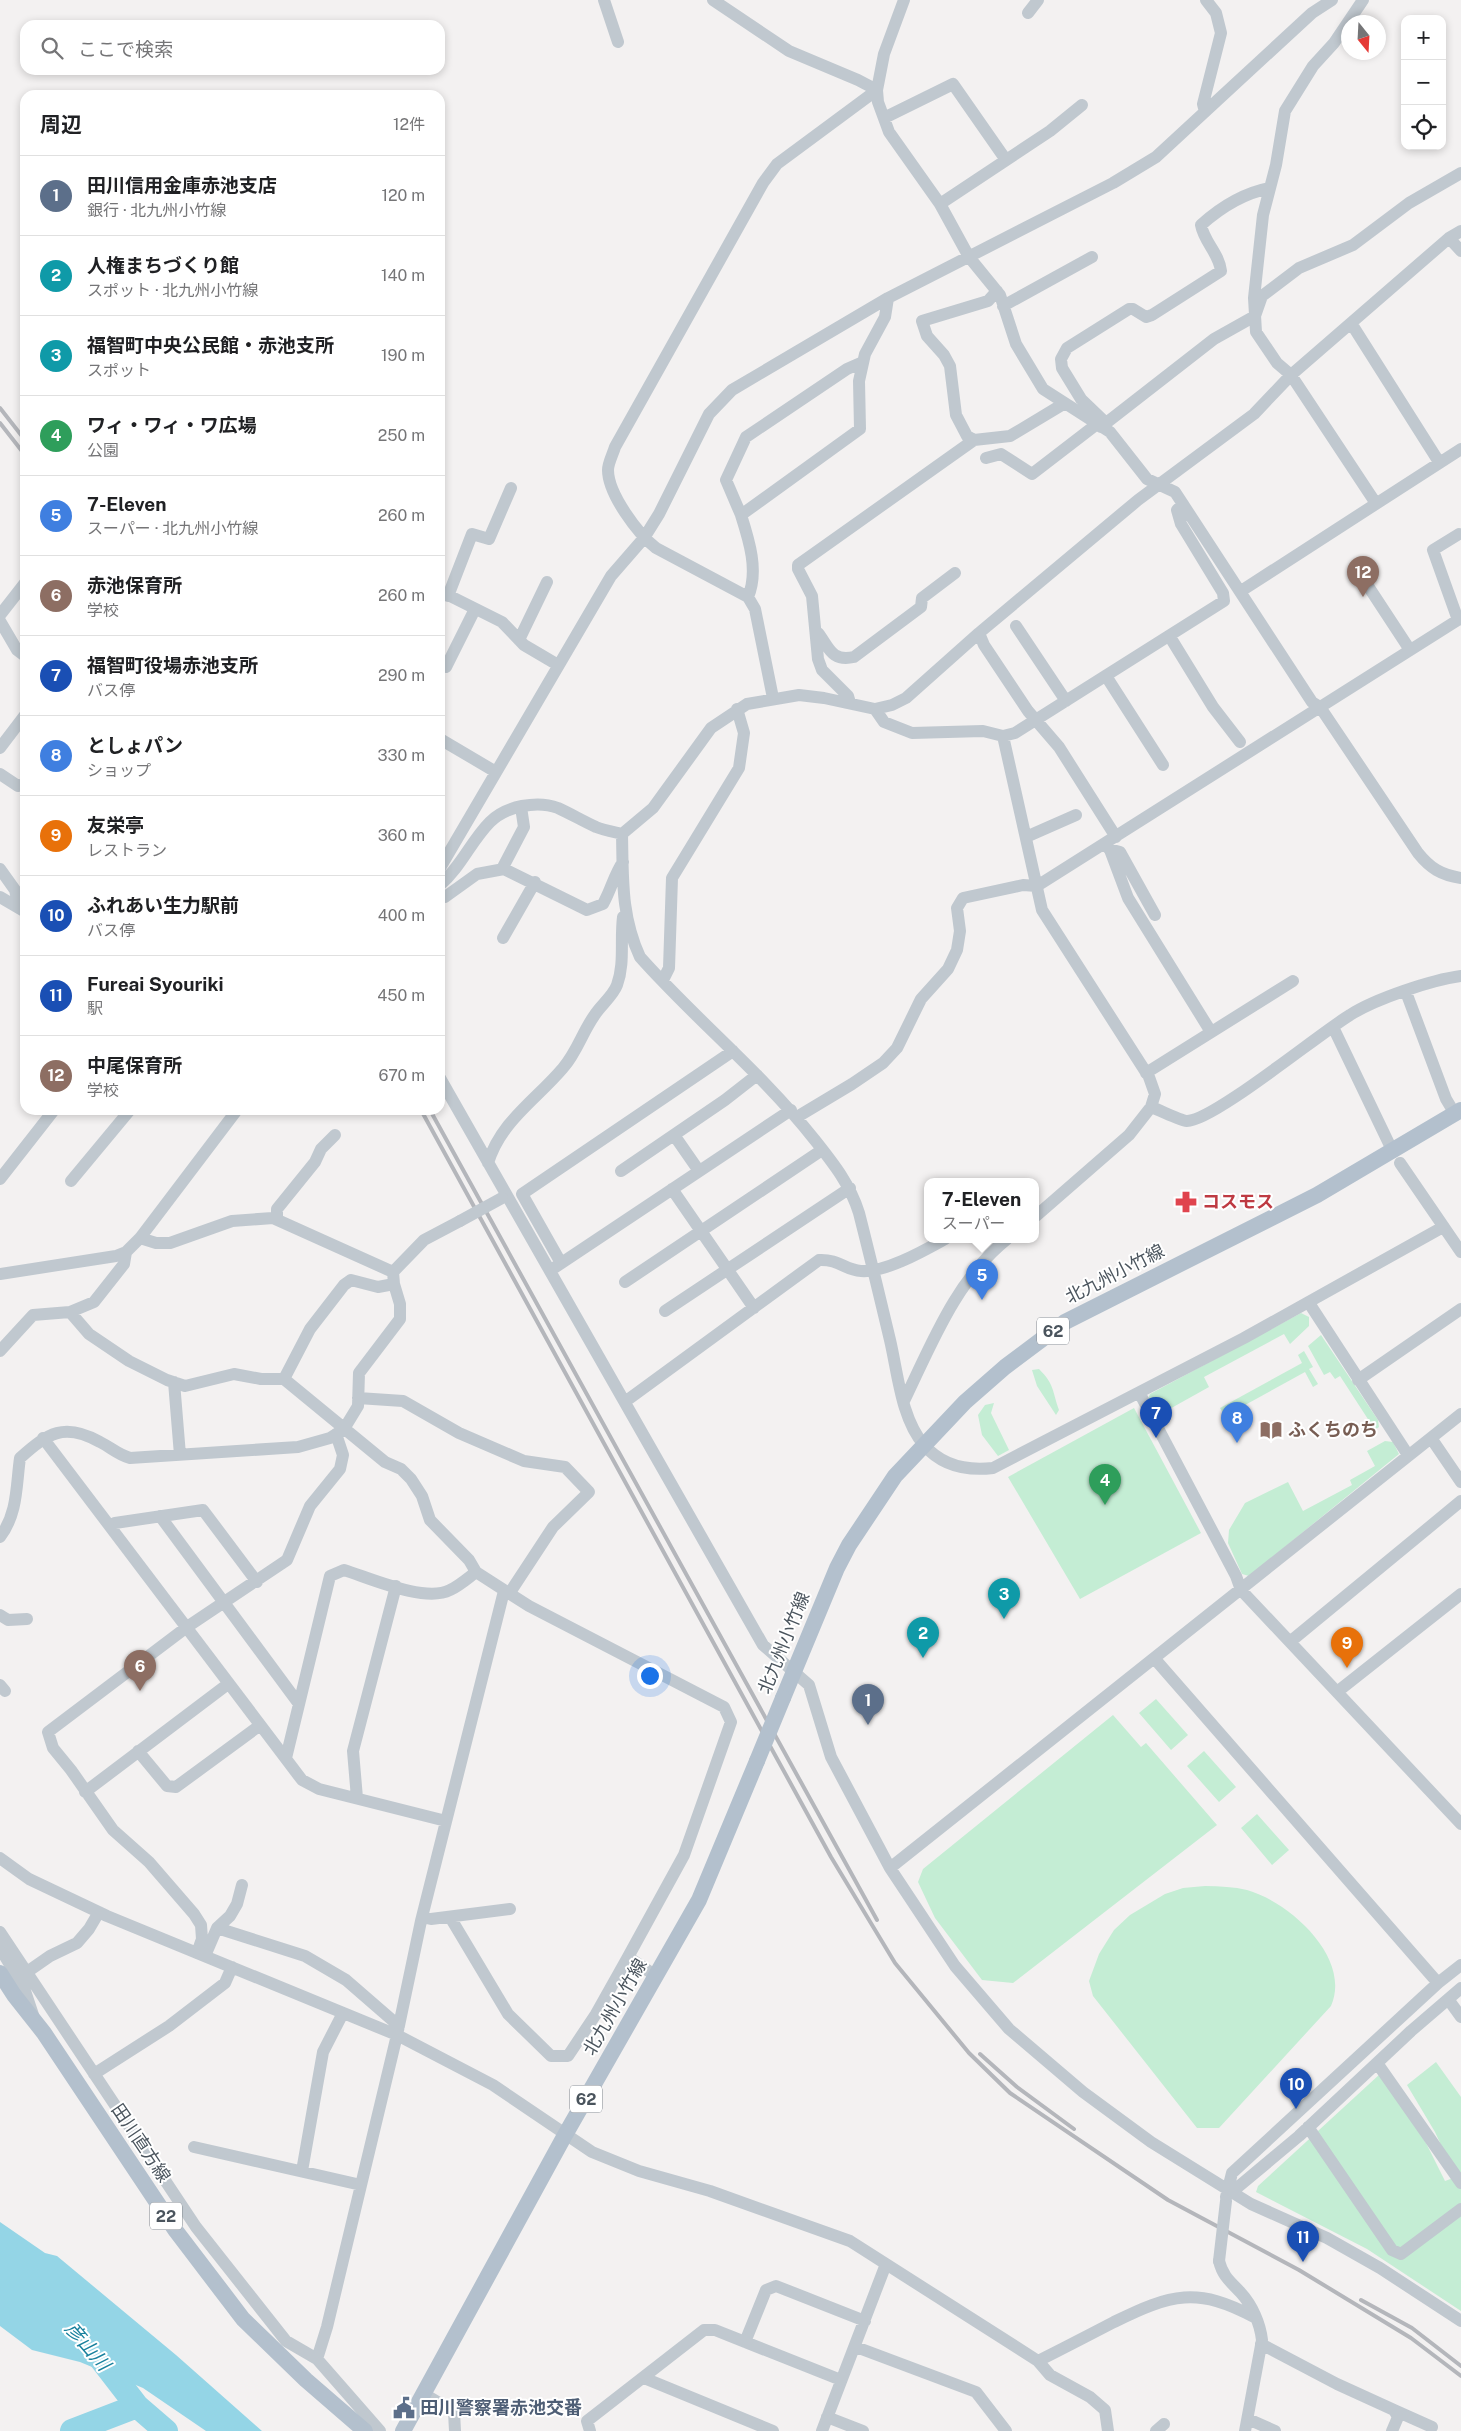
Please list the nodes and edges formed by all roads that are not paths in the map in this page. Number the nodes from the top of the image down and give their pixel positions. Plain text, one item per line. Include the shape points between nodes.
1 (604, 0) edge
2 (713, 0) edge
3 (904, 0) edge
4 (1038, 0) edge
5 (1206, 0) edge
6 (1332, 0) edge
7 (1363, 0) edge
8 (1028, 13) dead end
9 (618, 42) dead end
10 (877, 90) junction
11 (1082, 105) dead end
12 (1205, 112) junction
13 (884, 118) junction
14 (1006, 160) junction
15 (1461, 173) edge
16 (1270, 188) junction
17 (940, 204) junction
18 (1461, 231) edge
19 (1449, 238) junction
20 (1461, 251) edge
21 (969, 257) junction
22 (1092, 257) dead end
23 (997, 291) junction
24 (888, 298) junction
25 (1004, 306) junction
26 (1255, 316) junction
27 (1351, 324) junction
28 (863, 362) junction
29 (1291, 375) junction
30 (1065, 404) junction
31 (1101, 425) junction
32 (974, 440) junction
33 (1461, 448) edge
34 (986, 458) dead end
35 (1439, 462) junction
36 (1160, 484) junction
37 (511, 488) dead end
38 (1375, 502) junction
39 (1183, 504) junction
40 (741, 515) junction
41 (1459, 534) dead end
42 (644, 538) junction
43 (955, 574) dead end
44 (546, 582) dead end
45 (1368, 586) dead end
46 (20, 590) edge
47 (1241, 591) junction
48 (445, 592) edge
49 (445, 594) edge
50 (748, 597) junction
51 (475, 609) junction
52 (0, 616) edge
53 (1460, 619) edge
54 (0, 621) edge
55 (1016, 626) dead end
56 (816, 631) junction
57 (979, 632) junction
58 (1170, 637) junction
59 (519, 640) junction
60 (20, 648) edge
61 (1410, 650) junction
62 (558, 665) junction
63 (446, 667) dead end
64 (1106, 676) junction
65 (772, 698) junction
66 (1066, 702) junction
67 (850, 704) junction
68 (1320, 707) junction
69 (874, 709) junction
70 (738, 710) junction
71 (1035, 721) junction
72 (20, 722) edge
73 (1003, 736) junction
74 (1240, 742) dead end
75 (445, 743) edge
76 (0, 748) edge
77 (1164, 765) dead end
78 (496, 772) junction
79 (0, 774) edge
80 (20, 785) edge
81 (521, 807) junction
82 (1076, 815) dead end
83 (622, 834) junction
84 (1026, 837) junction
85 (1111, 842) junction
86 (445, 859) edge
87 (623, 862) junction
88 (502, 869) junction
89 (0, 870) edge
90 (1461, 878) edge
91 (445, 880) edge
92 (535, 882) junction
93 (1037, 886) junction
94 (0, 897) edge
95 (445, 897) edge
96 (20, 904) edge
97 (20, 909) edge
98 (624, 910) junction
99 (1155, 915) dead end
100 (503, 938) dead end
101 (1461, 976) edge
102 (663, 980) junction
103 (1293, 981) dead end
104 (1406, 992) junction
105 (1333, 1026) junction
106 (1212, 1032) junction
107 (733, 1051) junction
108 (1146, 1073) junction
109 (757, 1075) junction
110 (445, 1087) edge
111 (1151, 1107) junction
112 (1458, 1112) edge
113 (794, 1114) junction
114 (50, 1115) edge
115 (126, 1115) edge
116 (233, 1115) edge
117 (335, 1135) dead end
118 (674, 1135) junction
119 (822, 1150) junction
120 (1396, 1158) junction
121 (488, 1163) junction
122 (621, 1171) dead end
123 (699, 1171) junction
124 (0, 1179) edge
125 (71, 1181) dead end
126 (850, 1188) junction
127 (672, 1189) junction
128 (504, 1197) junction
129 (1039, 1213) edge
130 (277, 1219) junction
131 (1443, 1227) junction
132 (701, 1231) junction
133 (140, 1238) junction
134 (937, 1243) edge
135 (1003, 1243) edge
136 (126, 1252) junction
137 (1461, 1252) edge
138 (561, 1263) junction
139 (727, 1269) junction
140 (549, 1270) junction
141 (874, 1270) junction
142 (0, 1274) edge
143 (393, 1278) junction
144 (625, 1282) dead end
145 (1309, 1303) junction
146 (754, 1308) junction
147 (1461, 1309) edge
148 (665, 1311) dead end
149 (70, 1312) junction
150 (0, 1351) edge
151 (284, 1379) junction
152 (1358, 1380) junction
153 (174, 1382) junction
154 (1140, 1394) junction
155 (358, 1398) junction
156 (626, 1401) junction
157 (904, 1401) junction
158 (1461, 1414) edge
159 (340, 1431) junction
160 (44, 1438) junction
161 (1431, 1438) junction
162 (923, 1444) junction
163 (180, 1455) junction
164 (1408, 1455) junction
165 (1461, 1482) edge
166 (1461, 1502) edge
167 (160, 1516) junction
168 (110, 1526) junction
169 (0, 1537) edge
170 (476, 1572) junction
171 (257, 1582) junction
172 (396, 1586) junction
173 (1240, 1590) junction
174 (507, 1592) junction
175 (1461, 1594) edge
176 (224, 1604) junction
177 (0, 1616) edge
178 (27, 1619) dead end
179 (187, 1627) junction
180 (1291, 1641) junction
181 (1154, 1658) junction
182 (792, 1673) junction
183 (228, 1684) junction
184 (1338, 1692) junction
185 (300, 1704) junction
186 (259, 1726) junction
187 (138, 1751) junction
188 (286, 1758) junction
189 (85, 1792) junction
190 (357, 1798) junction
191 (446, 1820) junction
192 (1461, 1824) edge
193 (0, 1858) edge
194 (890, 1868) junction
195 (242, 1885) dead end
196 (510, 1909) dead end
197 (99, 1912) junction
198 (422, 1917) junction
199 (450, 1917) junction
200 (217, 1928) junction
201 (0, 1932) edge
202 (0, 1948) edge
203 (201, 1954) junction
204 (628, 1957) junction
205 (1461, 1965) edge
206 (232, 1967) junction
207 (27, 1972) junction
208 (0, 1974) edge
209 (656, 1976) junction
210 (1438, 1982) junction
211 (1461, 1988) edge
212 (1448, 1999) junction
213 (343, 2013) junction
214 (1461, 2017) edge
215 (35, 2021) junction
216 (398, 2030) junction
217 (1377, 2063) junction
218 (94, 2074) junction
219 (1308, 2127) junction
220 (565, 2135) junction
221 (194, 2147) dead end
222 (302, 2171) junction
223 (1461, 2182) edge
224 (361, 2185) junction
225 (1228, 2194) junction
226 (1461, 2209) edge
227 (886, 2264) junction
228 (1256, 2318) junction
229 (865, 2321) junction
230 (1461, 2321) edge
231 (745, 2342) junction
232 (1261, 2344) junction
233 (856, 2346) junction
234 (317, 2359) junction
235 (1038, 2361) junction
236 (644, 2378) junction
237 (841, 2380) junction
238 (424, 2394) junction
239 (1394, 2410) junction
240 (827, 2417) junction
241 (1246, 2425) edge
242 (1432, 2427) dead end
243 (365, 2431) edge
244 (380, 2431) edge
245 (403, 2431) edge
246 (455, 2431) edge
247 (590, 2431) edge
248 (773, 2431) edge
249 (822, 2431) edge
250 (862, 2431) edge
251 (1006, 2431) edge
252 (1108, 2431) edge
253 (1275, 2431) edge
254 (1392, 2431) edge

1 - 9 street
2 - 10 street via 790,51
3 - 10 street via 884,54
4 - 8 street
5 - 12 street via 1216,13 1221,32 1203,104
6 - 12 street via 1312,13
7 - 16 street via 1334,43 1313,66 1285,111
10 - 13 street
10 - 42 street via 777,164 615,447 608,469 611,488
11 - 14 street
12 - 21 street via 1156,157
13 - 14 street via 953,84
13 - 17 street via 889,132
14 - 17 street
15 - 26 street via 1409,203 1353,245 1299,268 1262,296
16 - 26 street via 1262,215
16 - 31 street via 1245,195 1202,225 1202,232 1216,254 1220,271 1152,315 1146,317 1129,309 1067,348 1060,360 1062,368 1080,400
17 - 21 street
18 - 19 street
19 - 20 street
19 - 27 street
21 - 23 street
21 - 24 street
22 - 25 street
23 - 25 street
23 - 32 street via 988,301 922,321 927,336 950,366 956,415 967,436
24 - 28 street via 885,318
24 - 42 street via 732,390 710,414
25 - 30 street via 1016,344 1043,389
26 - 29 street via 1256,332 1277,363
26 - 31 street via 1214,339
27 - 29 street
27 - 35 street
28 - 40 street via 859,381 860,429
28 - 40 street via 847,369 746,437 726,480
29 - 36 street via 1254,414
29 - 38 street
30 - 31 street
30 - 32 street via 1010,436
31 - 34 street via 1032,474 1001,454
31 - 36 street via 1147,479
32 - 56 street via 798,564 812,596
33 - 35 street
35 - 38 street
36 - 39 street via 1175,492
36 - 57 street
37 - 48 street via 489,539 472,534
38 - 47 street
39 - 47 street
39 - 58 street via 1177,510 1181,524 1222,592 1224,601
40 - 50 street via 752,553 752,588
41 - 53 street via 1433,550
42 - 50 street via 656,548
42 - 62 street via 610,576
43 - 56 street via 922,598 921,607 854,657 846,659 834,655
44 - 59 street
45 - 61 street
46 - 52 street
47 - 68 street via 1312,702
49 - 51 street
50 - 65 street via 755,609
51 - 59 street via 502,622
51 - 63 street
53 - 61 street
54 - 60 street
55 - 66 street
56 - 67 street via 822,670 848,696
57 - 69 street via 906,698
57 - 71 street via 984,645
58 - 64 street
58 - 74 street via 1213,707
59 - 62 street
61 - 68 street
62 - 78 street
64 - 66 street
64 - 77 street
65 - 67 street via 799,695
65 - 70 street via 747,704
66 - 71 street
67 - 69 street
68 - 85 street
68 - 90 street via 1430,868
69 - 73 street via 884,722 912,733 983,731
70 - 83 street via 711,728 652,808
70 - 102 street via 744,733 739,768 672,878 669,968
71 - 73 street via 1015,734
71 - 85 street via 1059,747
72 - 76 street
73 - 84 street
75 - 78 street
78 - 86 street
79 - 80 street
81 - 83 street via 557,808 598,828
81 - 88 street via 524,827
81 - 91 street via 503,812 490,822
82 - 84 street
83 - 87 street
84 - 93 street
85 - 93 street
85 - 99 street via 1120,852
85 - 106 street via 1128,898
87 - 92 street via 603,904 587,910
87 - 98 street
88 - 92 street
88 - 95 street via 477,874
89 - 96 street via 15,890
92 - 100 street
93 - 108 street via 1042,910
93 - 113 street via 1023,885 963,898 957,908 960,931 957,950 948,969 921,999 897,1048 883,1063
94 - 97 street
98 - 102 street via 640,957
98 - 121 street via 623,964 616,988 587,1026 580,1045 564,1067 508,1123 492,1149
101 - 104 street
102 - 107 street
103 - 106 street
104 - 105 street via 1350,1014
104 - 112 street via 1446,1099
105 - 111 street via 1225,1103 1199,1117 1187,1121
105 - 120 street
106 - 108 street
107 - 109 street
107 - 138 street via 522,1194
108 - 111 street via 1155,1094
109 - 113 street
109 - 118 street
110 - 121 street
111 - 129 street via 1129,1135
112 - 120 main road, 北九州小竹線 / 62
113 - 119 street
113 - 123 street
114 - 124 street
115 - 125 street
116 - 133 street
117 - 130 street via 277,1209
118 - 122 street
118 - 123 street
119 - 126 street
119 - 132 street
120 - 131 street
120 - 162 main road, 北九州小竹線 / 62 via 1065,1322 1005,1367
121 - 128 street
123 - 127 street
126 - 139 street
126 - 141 street
127 - 132 street
127 - 138 street
128 - 140 street
128 - 143 street, bridge via 424,1240
130 - 133 street via 232,1221 170,1243
130 - 143 street
131 - 137 street
131 - 145 street
132 - 139 street
132 - 144 street
133 - 136 street
134 - 141 street
135 - 157 street via 977,1266 959,1292
136 - 142 street
136 - 149 street via 124,1264 94,1302
138 - 140 street
139 - 146 street
139 - 148 street
140 - 156 street
141 - 146 street via 860,1271 832,1260 819,1260
141 - 157 street
143 - 151 street via 378,1287 351,1280 344,1285 310,1329
143 - 155 street via 400,1304 400,1319 358,1373
145 - 152 street
145 - 154 street
146 - 156 street
147 - 152 street
149 - 150 street via 33,1315
149 - 153 street via 89,1334 121,1356
151 - 153 street via 234,1374 186,1386
151 - 159 street
152 - 164 street
153 - 163 street
154 - 162 street via 993,1468 960,1468 939,1458
154 - 173 street via 1236,1576
155 - 159 street via 358,1406 349,1424
155 - 174 street via 403,1401 459,1433 524,1460 565,1467 589,1492 553,1527
156 - 182 street via 763,1645
157 - 162 street via 906,1414
158 - 161 street
159 - 163 street via 330,1438 298,1447
159 - 170 street via 385,1462 401,1469 411,1479 422,1496 430,1520 469,1560
159 - 171 street via 343,1455 340,1469 310,1506 287,1560
160 - 163 street via 71,1430 130,1458
160 - 168 street
160 - 169 street via 20,1458 15,1510
161 - 164 street
161 - 165 street
162 - 182 main road, 北九州小竹線 / 62 via 895,1476 849,1545
164 - 173 street
166 - 180 street
167 - 168 street
167 - 171 street via 202,1510
167 - 176 street
168 - 179 street
170 - 172 street via 450,1591 434,1594
170 - 174 street
171 - 176 street
172 - 185 street via 344,1570 330,1576
172 - 190 street via 353,1751
173 - 180 street
173 - 181 street
174 - 191 street
174 - 204 street via 724,1707 731,1722 684,1854
175 - 184 street
176 - 179 street
176 - 185 street
177 - 178 street via 8,1620
179 - 183 street
179 - 189 street via 48,1732 53,1748
180 - 184 street
181 - 194 street
181 - 210 street
182 - 194 street via 811,1689 834,1763
182 - 209 main road, 北九州小竹線 / 62, bridge via 699,1900
183 - 186 street
183 - 187 street
184 - 192 street
185 - 188 street
186 - 187 street via 176,1787 167,1786
186 - 188 street
187 - 189 street
188 - 190 street via 302,1780 319,1789
189 - 203 street via 113,1830 149,1862 194,1914 201,1925
190 - 191 street
191 - 198 street
193 - 197 street via 29,1879
194 - 225 street via 955,1966 1009,2028 1083,2092
195 - 200 street via 237,1904
196 - 199 street
197 - 203 street
197 - 207 street via 77,1943
198 - 199 street
198 - 216 street
199 - 204 street via 508,2014 551,2056 568,2056
200 - 203 street
200 - 216 street via 304,1956 346,1980
201 - 207 street
202 - 215 street via 24,1988
203 - 206 street
204 - 209 street
205 - 210 street
206 - 213 street
206 - 218 street via 225,1983 168,2026
207 - 218 street
208 - 215 main road, 田川直方線 / 22
209 - 220 main road, 北九州小竹線 / 62
210 - 225 street via 1232,2173
211 - 212 street
212 - 214 street
212 - 217 street
213 - 216 street
213 - 222 street via 323,2052
215 - 243 main road, 田川直方線 / 22 via 176,2231 243,2319
216 - 220 street via 493,2085
216 - 224 street
217 - 219 street
217 - 223 street
218 - 234 street via 196,2227 286,2341
219 - 225 street
219 - 226 street via 1392,2250 1401,2254
220 - 227 street via 592,2152 640,2171 710,2191 850,2241
220 - 238 main road, 北九州小竹線 / 62
221 - 222 street
222 - 224 street
224 - 234 street
225 - 228 street, bridge via 1219,2261 1225,2278 1241,2294
225 - 230 street via 1342,2247
227 - 229 street
227 - 235 street
228 - 232 street
228 - 235 street via 1213,2300 1165,2299
229 - 231 street via 776,2286 766,2290
229 - 233 street
231 - 236 street via 715,2330 704,2330
231 - 237 street
232 - 239 street
232 - 241 street
233 - 237 street
233 - 251 street via 976,2392
234 - 244 street
235 - 252 street via 1050,2375 1090,2397 1105,2410
236 - 247 street via 587,2421
236 - 248 street
237 - 240 street
238 - 245 main road, 北九州小竹線 / 62
238 - 246 street via 454,2412
239 - 242 street
239 - 254 street via 1398,2417
240 - 249 street
240 - 250 street
241 - 253 street

